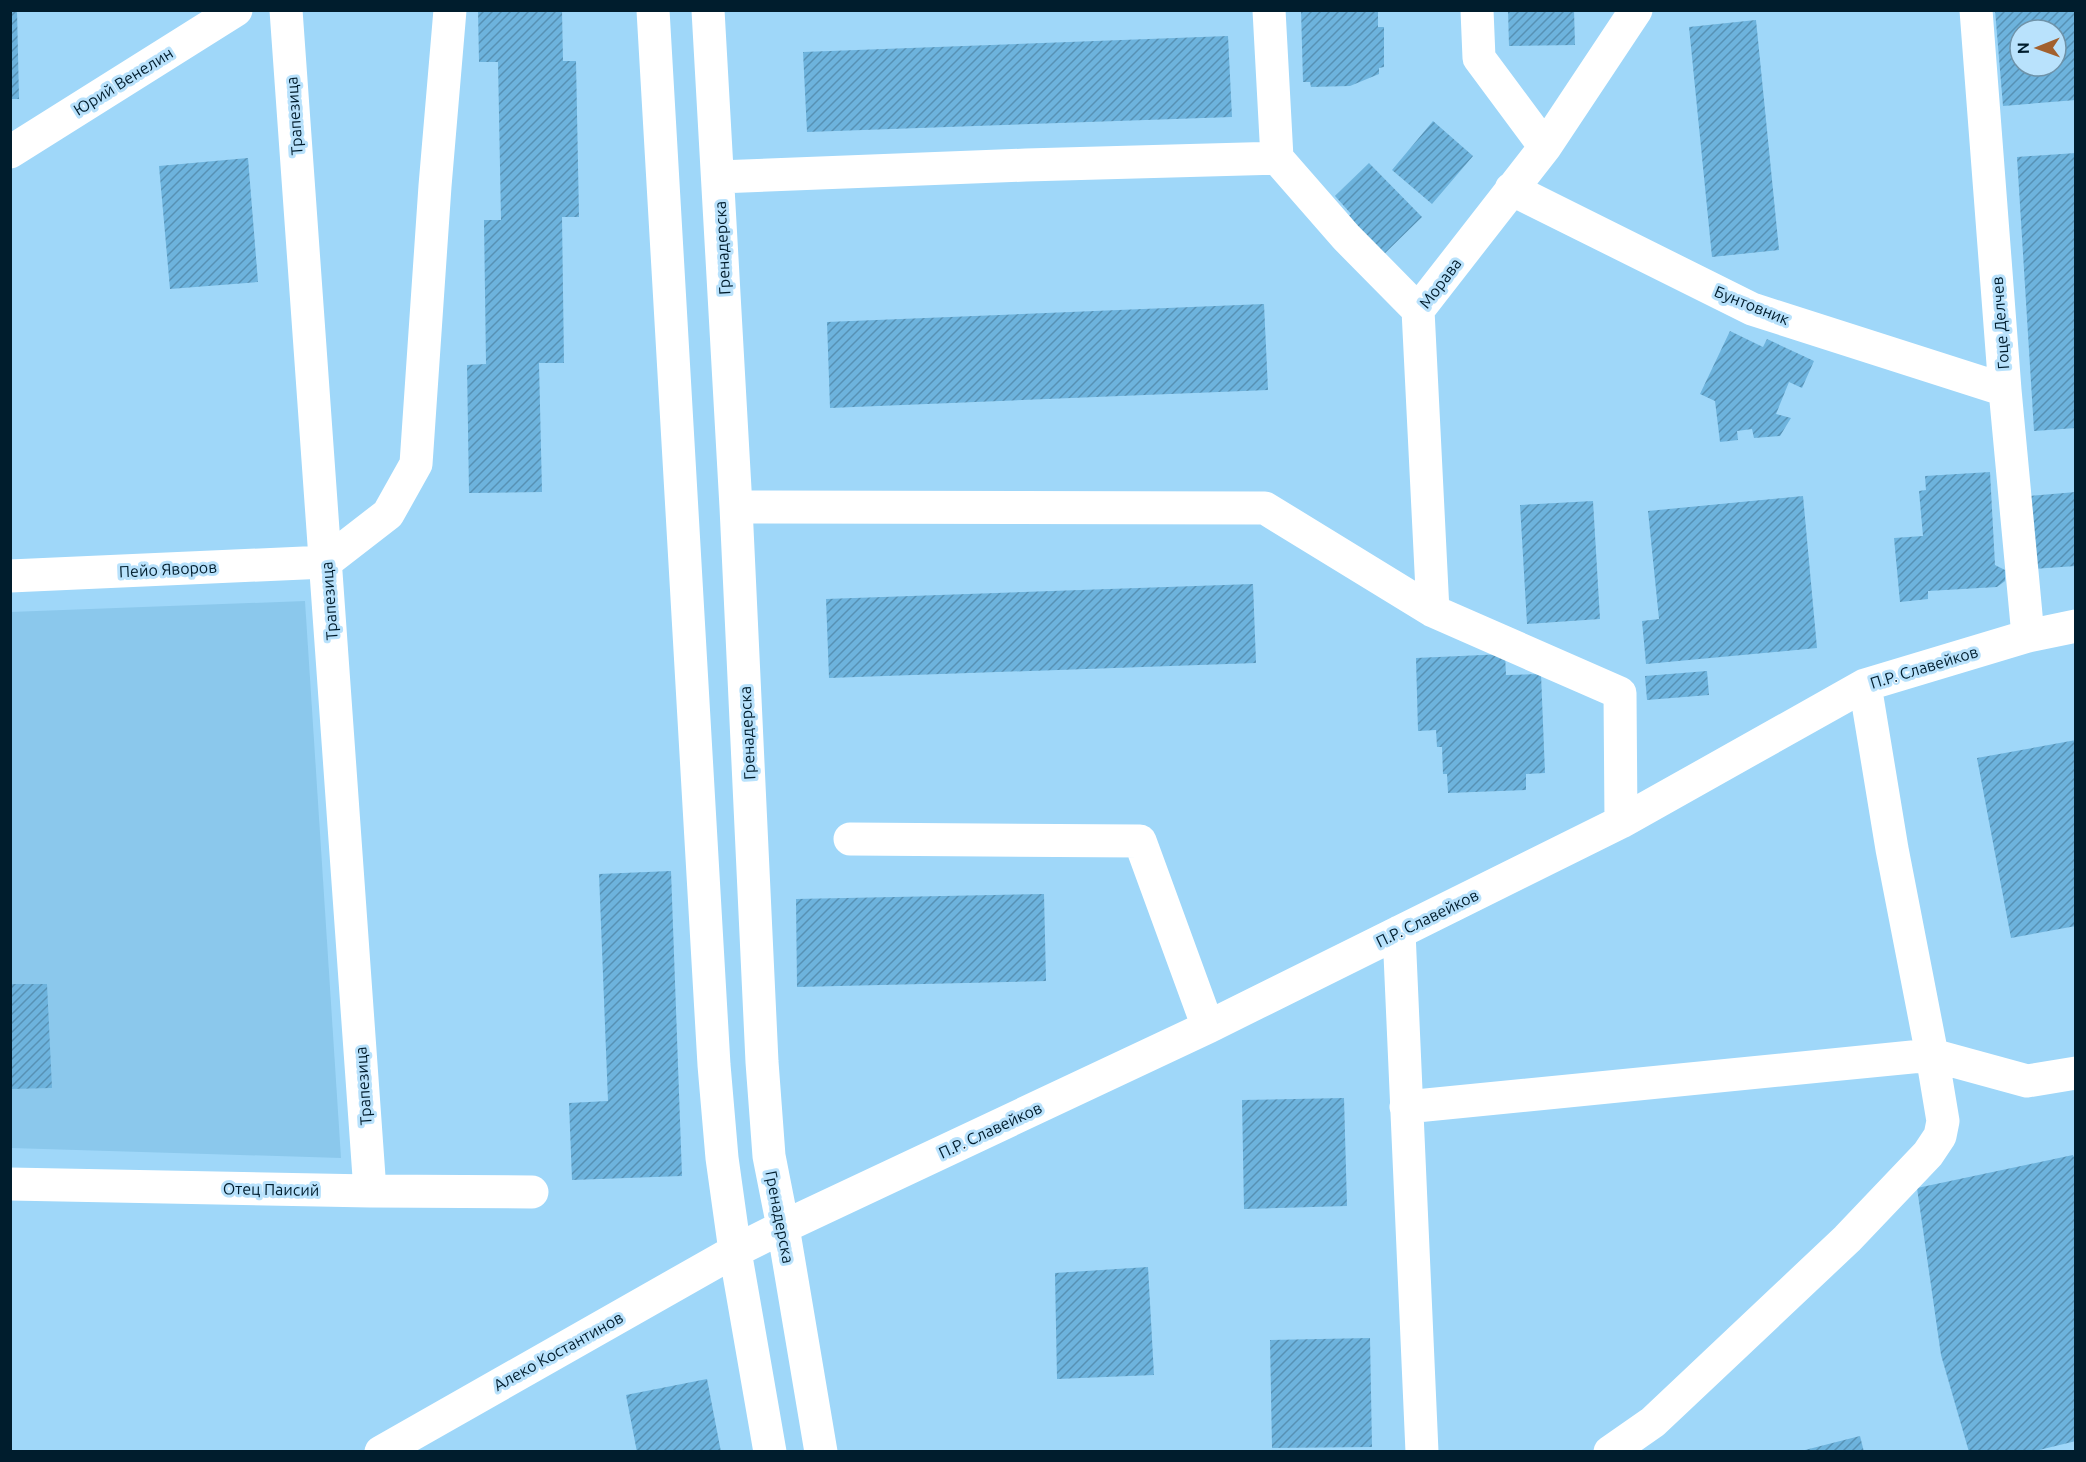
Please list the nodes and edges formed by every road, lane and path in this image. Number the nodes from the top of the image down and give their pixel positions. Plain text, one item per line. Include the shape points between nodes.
1 (236, 10) edge
2 (286, 10) edge
3 (450, 10) edge
4 (653, 10) edge
5 (708, 10) edge
6 (1269, 10) edge
7 (1477, 10) edge
8 (1636, 10) edge
9 (1976, 10) edge
10 (1545, 147) junction
11 (10, 152) edge
12 (1277, 159) junction
13 (718, 177) junction
14 (1511, 189) junction
15 (1418, 310) junction
16 (2005, 390) junction
17 (736, 507) junction
18 (326, 561) junction
19 (10, 576) edge
20 (1433, 611) junction
21 (2076, 626) edge
22 (2028, 636) junction
23 (1865, 685) junction
24 (1621, 822) junction
25 (849, 839) dead end
26 (1399, 932) junction
27 (1208, 1027) junction
28 (1932, 1055) junction
29 (2076, 1074) edge
30 (1406, 1107) junction
31 (10, 1184) edge
32 (370, 1191) junction
33 (532, 1192) dead end
34 (783, 1227) junction
35 (735, 1251) junction
36 (381, 1452) edge
37 (770, 1452) edge
38 (821, 1452) edge
39 (1422, 1452) edge
40 (1610, 1452) edge

1 - 11 street, Юрий Венелин
2 - 18 street, Трапезица
3 - 18 street via 416,464 388,514
4 - 35 street via 714,1065
5 - 13 street, Гренадерска
6 - 12 street
7 - 10 street via 1479,58
8 - 10 street, Морава
9 - 16 street, Гоце Делчев
10 - 14 street, Морава
12 - 13 street
12 - 15 street
13 - 17 street, Гренадерска
14 - 15 street, Морава
14 - 16 street, Бунтовник via 1752,309
15 - 20 street, Морава
16 - 22 street, Гоце Делчев
17 - 20 street via 1265,508
17 - 34 street, Гренадерска via 768,1155
18 - 19 street, Пейо Яворов
18 - 32 street, Трапезица
20 - 24 street via 1620,693
21 - 22 street, П.Р. Славейков
22 - 23 street, П.Р. Славейков
23 - 24 street, П.Р. Славейков
23 - 28 street
24 - 26 street, П.Р. Славейков
25 - 27 street via 1140,841
26 - 27 street, П.Р. Славейков
26 - 30 street
27 - 34 street, П.Р. Славейков
28 - 29 street via 2026,1081
28 - 30 street
28 - 40 street via 1943,1121 1940,1136 1928,1154 1847,1239 1653,1422
30 - 39 street
31 - 32 street, Отец Паисий
32 - 33 street, Отец Паисий
34 - 35 street, П.Р. Славейков
34 - 38 street, Гренадерска
35 - 36 street, Алеко Костантинов
35 - 37 street

